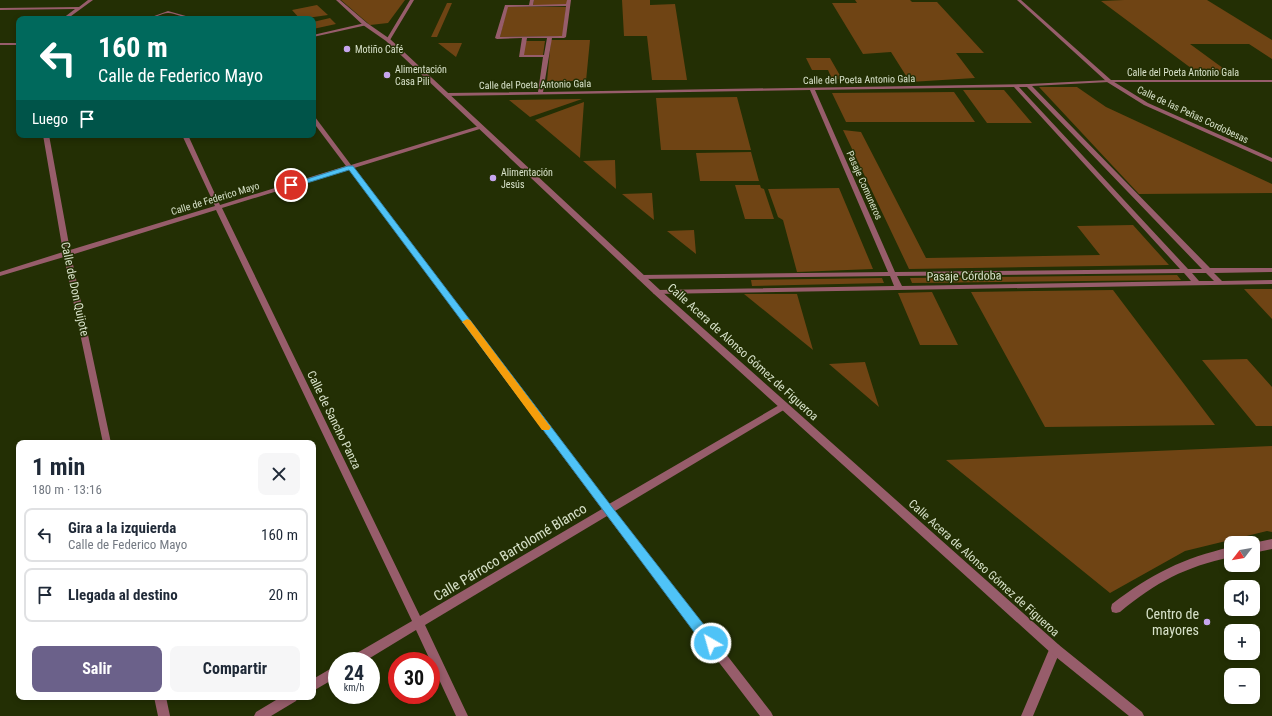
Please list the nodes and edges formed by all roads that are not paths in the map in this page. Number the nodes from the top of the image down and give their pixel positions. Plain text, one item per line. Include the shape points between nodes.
1 (91, 0) edge
2 (338, 0) edge
3 (412, 0) edge
4 (532, 0) edge
5 (1020, 0) edge
6 (568, 3) edge
7 (531, 6) junction
8 (80, 8) junction
9 (0, 9) edge
10 (68, 16) edge
11 (157, 16) edge
12 (182, 16) edge
13 (365, 24) junction
14 (316, 35) edge
15 (525, 37) junction
16 (550, 37) junction
17 (388, 40) junction
18 (0, 44) edge
19 (16, 44) edge
20 (546, 56) junction
21 (1109, 81) junction
22 (1272, 81) edge
23 (1028, 85) junction
24 (1016, 86) junction
25 (812, 89) junction
26 (540, 93) junction
27 (447, 95) junction
28 (316, 122) edge
29 (481, 127) junction
30 (47, 138) edge
31 (186, 138) edge
32 (1272, 160) edge
33 (350, 167) junction
34 (218, 208) junction
35 (67, 254) junction
36 (1185, 270) junction
37 (1208, 270) junction
38 (1272, 270) edge
39 (893, 273) junction
40 (0, 274) edge
41 (641, 277) junction
42 (1196, 282) junction
43 (1219, 282) junction
44 (1272, 282) edge
45 (899, 288) junction
46 (657, 292) junction
47 (784, 406) junction
48 (106, 440) edge
49 (608, 510) junction
50 (1272, 544) edge
51 (1260, 547) edge
52 (1224, 554) edge
53 (1116, 608) dead end
54 (419, 623) junction
55 (1055, 649) junction
56 (369, 652) edge
57 (328, 676) edge
58 (316, 683) edge
59 (161, 700) edge
60 (287, 700) edge
61 (164, 716) edge
62 (260, 716) edge
63 (462, 716) edge
64 (767, 716) edge
65 (1027, 716) edge
66 (1138, 716) edge

1 - 8 street
2 - 13 street, Calle Acera de Alonso Gómez de Figueroa
3 - 17 street
4 - 7 street
5 - 21 street, Calle de las Peñas Cordobesas
6 - 7 street
6 - 16 street via 564,37
7 - 15 street via 506,6 497,38
8 - 9 street
8 - 10 street
11 - 12 street via 168,12
13 - 14 street
13 - 17 street, Calle Acera de Alonso Gómez de Figueroa
15 - 16 street
15 - 20 street via 521,56
16 - 20 street
17 - 27 street, Calle Acera de Alonso Gómez de Figueroa
18 - 19 street
20 - 26 street
21 - 22 street, Calle del Poeta Antonio Gala
21 - 23 street, Calle del Poeta Antonio Gala
21 - 32 street, Calle de las Peñas Cordobesas via 1146,104
23 - 24 street, Calle del Poeta Antonio Gala
23 - 37 street
24 - 25 street, Calle del Poeta Antonio Gala
24 - 36 street
25 - 26 street, Calle del Poeta Antonio Gala
25 - 39 street, Pasaje Comuneros
26 - 27 street, Calle del Poeta Antonio Gala
27 - 29 street, Calle Acera de Alonso Gómez de Figueroa
28 - 33 street
29 - 33 street, Calle de Federico Mayo
29 - 41 street, Calle Acera de Alonso Gómez de Figueroa
30 - 35 street, Calle de Don Quijote
31 - 34 street, Calle de Sancho Panza
33 - 34 street, Calle de Federico Mayo
33 - 49 street
34 - 35 street, Calle de Federico Mayo
34 - 54 street, Calle de Sancho Panza
35 - 40 street, Calle de Federico Mayo
35 - 48 street, Calle de Don Quijote
36 - 37 street
36 - 39 street
36 - 42 street
37 - 38 street
37 - 43 street
39 - 41 street
39 - 45 street, Pasaje Comuneros
41 - 46 street, Calle Acera de Alonso Gómez de Figueroa
42 - 43 street, Pasaje Córdoba
42 - 45 street, Pasaje Córdoba
43 - 44 street, Pasaje Córdoba
45 - 46 street, Pasaje Córdoba
46 - 47 street, Calle Acera de Alonso Gómez de Figueroa
47 - 49 street, Calle Párroco Bartolomé Blanco
47 - 55 street, Calle Acera de Alonso Gómez de Figueroa
49 - 54 street, Calle Párroco Bartolomé Blanco
49 - 64 street
50 - 51 street
52 - 53 street via 1162,574
54 - 56 street, Calle Párroco Bartolomé Blanco
54 - 63 street, Calle de Sancho Panza
55 - 65 street
55 - 66 street, Calle Acera de Alonso Gómez de Figueroa
57 - 58 street
59 - 61 street
60 - 62 street

